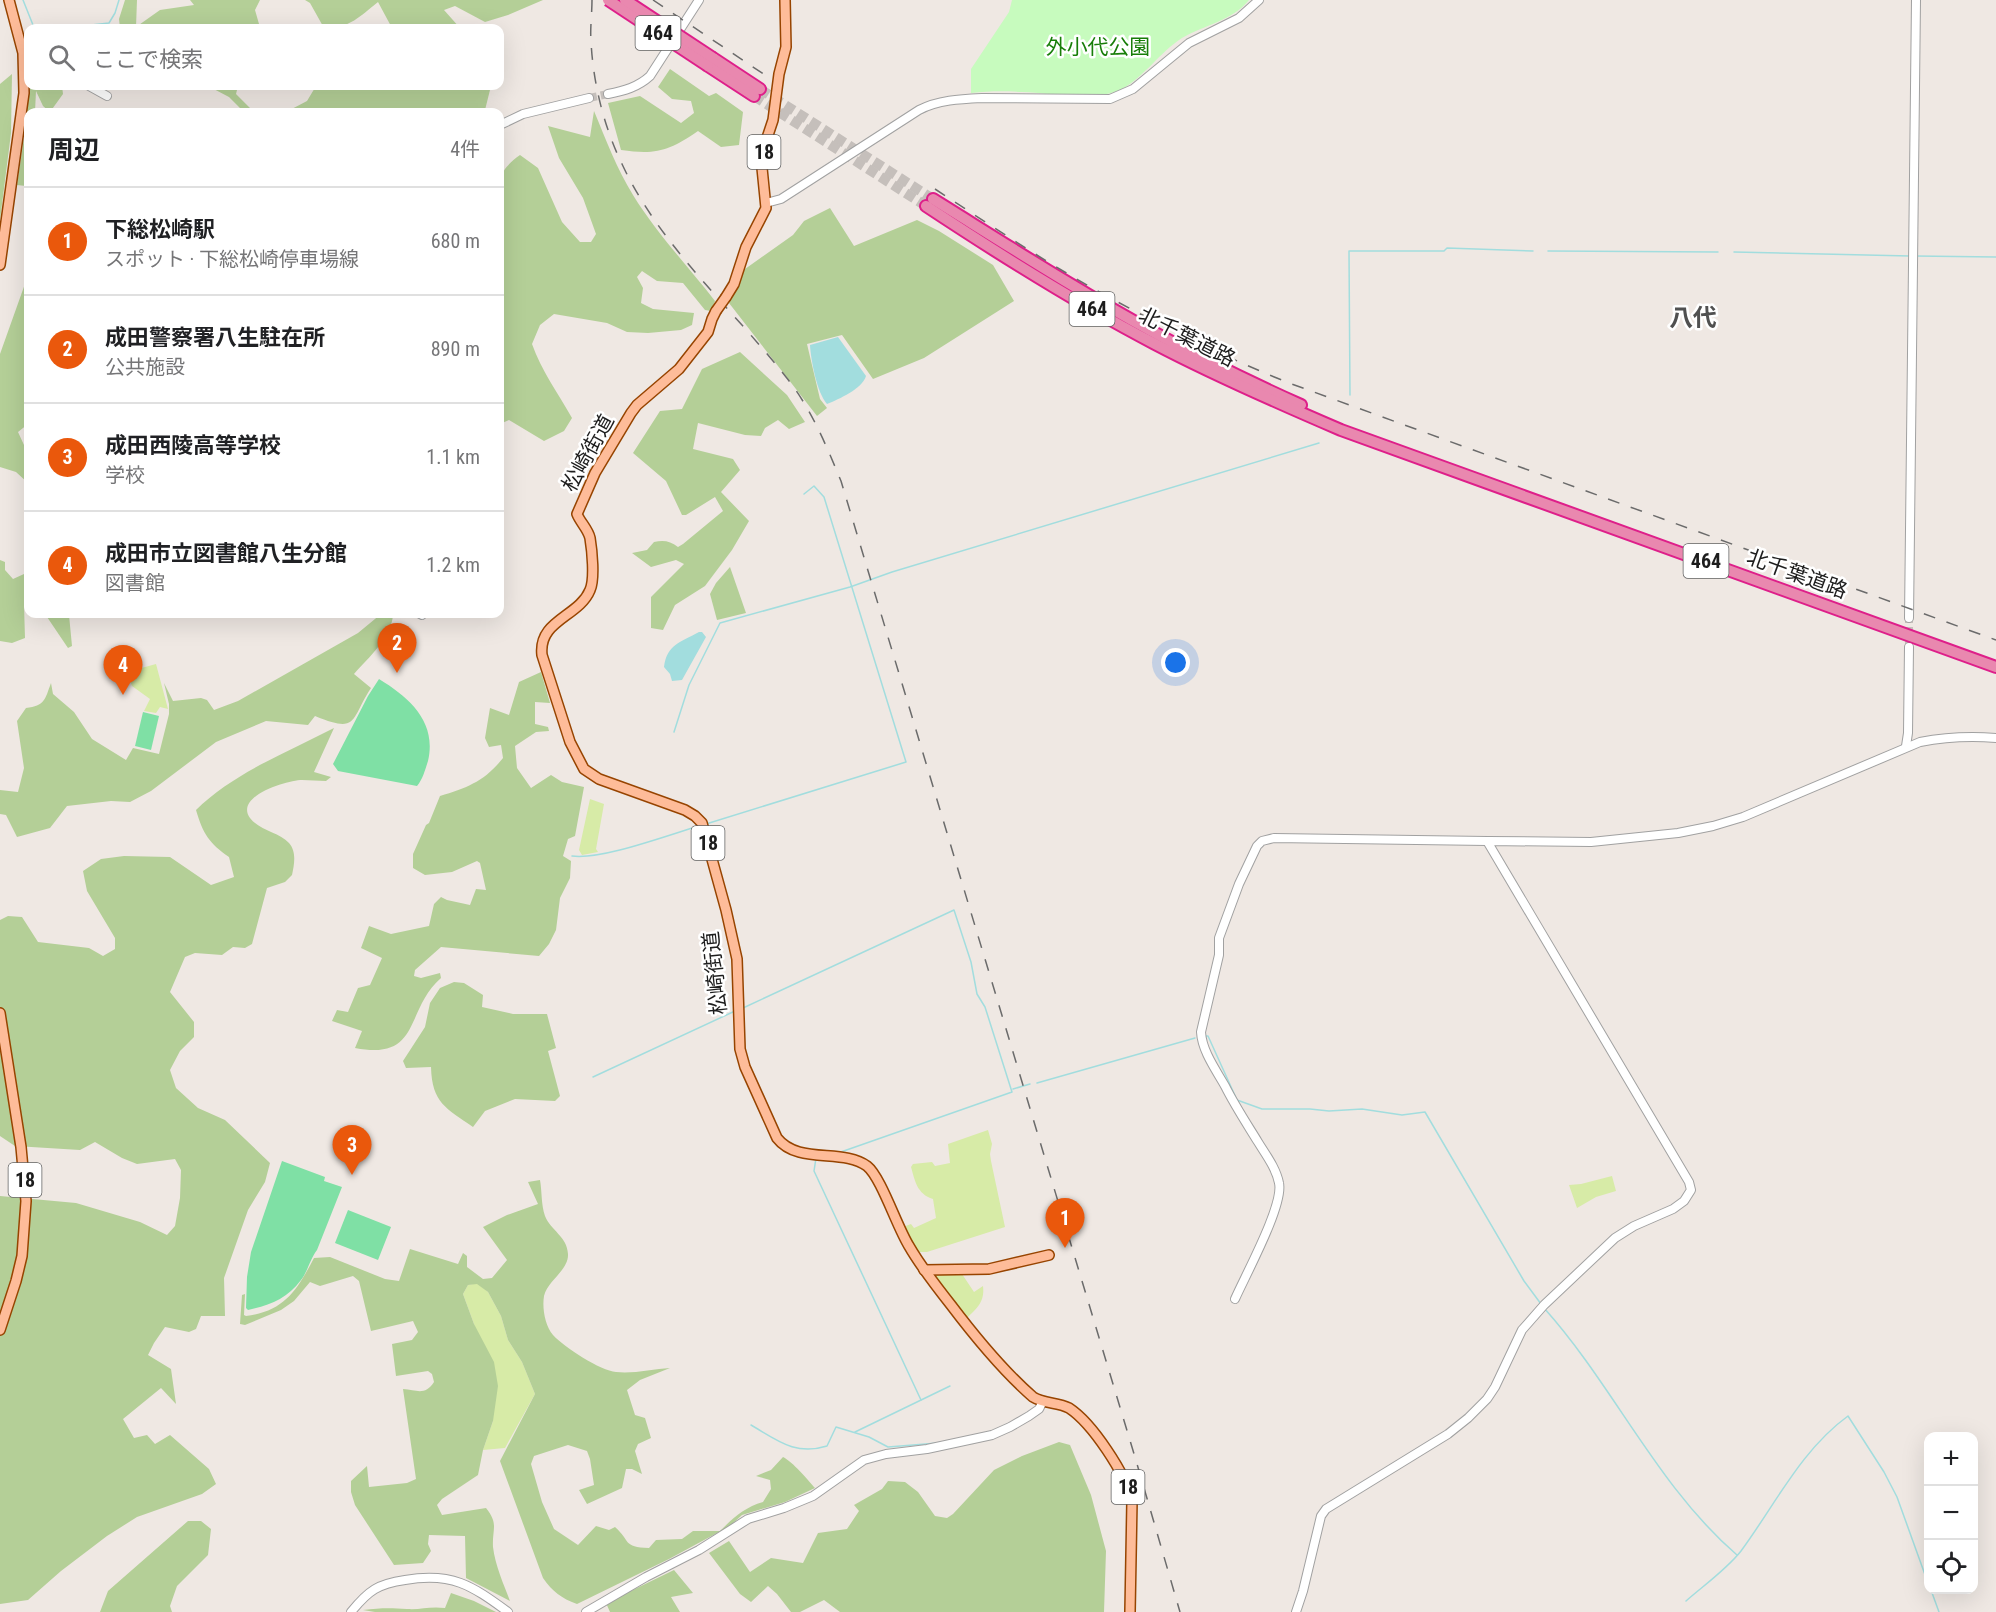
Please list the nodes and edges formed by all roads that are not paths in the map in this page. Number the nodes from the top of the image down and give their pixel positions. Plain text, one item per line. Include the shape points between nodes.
1 (9, 0) edge
2 (608, 0) edge
3 (625, 0) edge
4 (699, 0) edge
5 (785, 0) edge
6 (1259, 0) edge
7 (1916, 0) edge
8 (24, 47) edge
9 (710, 62) junction
10 (24, 90) edge
11 (96, 90) edge
12 (757, 92) tunnel mouth
13 (608, 94) tunnel mouth
14 (107, 96) dead end
15 (589, 98) tunnel mouth
16 (504, 123) edge
17 (929, 202) tunnel mouth
18 (766, 204) junction
19 (0, 265) edge
20 (1909, 618) tunnel mouth
21 (1909, 647) tunnel mouth
22 (1996, 667) edge
23 (1996, 738) edge
24 (1906, 746) junction
25 (1487, 841) junction
26 (0, 1013) edge
27 (1049, 1255) dead end
28 (924, 1270) junction
29 (1235, 1299) dead end
30 (0, 1330) edge
31 (1043, 1401) junction
32 (351, 1612) edge
33 (508, 1612) edge
34 (585, 1612) edge
35 (1130, 1612) edge
36 (1296, 1612) edge

1 - 8 main road
2 - 9 highway, 464, bridge
3 - 9 highway, 464, bridge
4 - 13 street via 650,76 642,84
5 - 18 main road, 18 via 786,47 762,168
6 - 18 street via 1239,18 1190,43 1123,94 1099,100 982,98 933,104 781,199
7 - 20 street
9 - 12 highway, 464
10 - 19 main road
11 - 14 street
15 - 16 street via 523,114
17 - 22 highway, 北千葉道路 / 464 via 1088,307 1256,393 1341,430
18 - 28 main road, 松崎街道 / 18, bridge via 734,284 708,332 679,369 637,405 595,473 577,514 590,539 591,587 584,601 544,635 542,655 570,742 584,769 599,779 685,810 702,823 737,959 740,1049 777,1138 785,1147 800,1152 867,1166
21 - 24 street
23 - 24 street via 1944,737
24 - 25 street via 1743,817 1713,826 1592,842
25 - 29 street via 1274,838 1262,841 1253,852 1219,938 1219,955 1201,1032 1233,1102 1279,1184 1269,1223
25 - 36 street via 1691,1188 1674,1209 1615,1238 1542,1307 1522,1330 1491,1393 1468,1418 1323,1512
26 - 30 main road, 18 via 26,1189 25,1234 16,1281
27 - 28 main road via 989,1269
28 - 31 main road, 松崎街道 / 18 via 985,1349 1023,1388
31 - 34 street via 1029,1416 992,1436 864,1460 813,1496 748,1519
31 - 35 main road, 松崎街道 / 18 via 1074,1412 1098,1439 1127,1485 1132,1508
32 - 33 street via 376,1587 431,1577 463,1584

